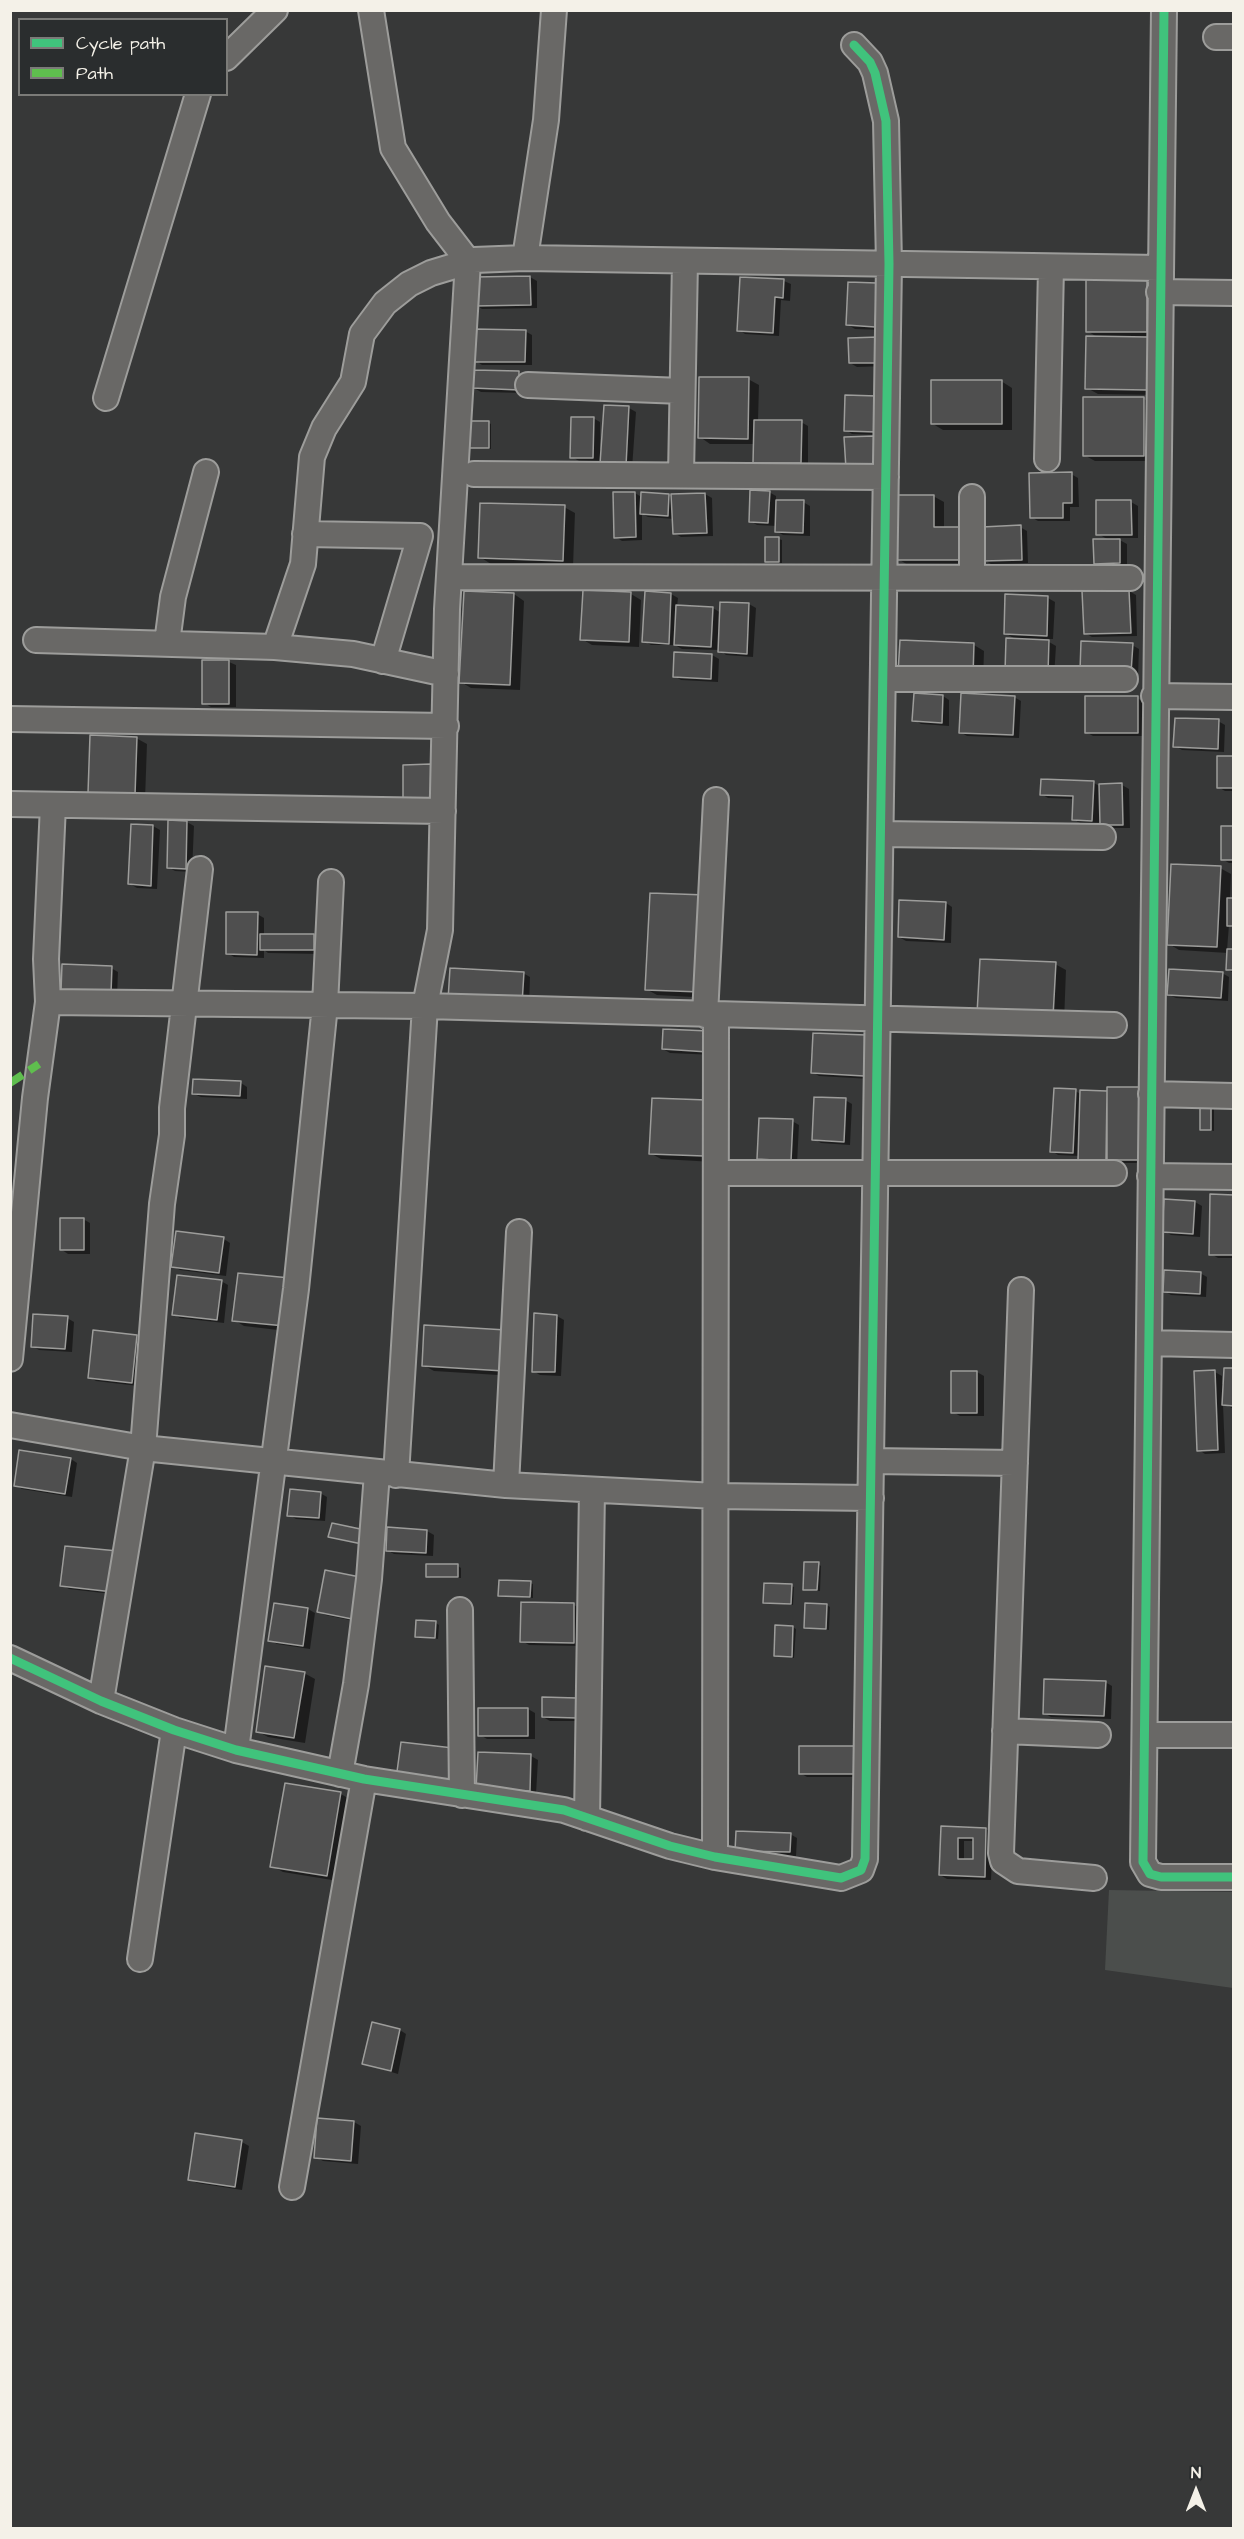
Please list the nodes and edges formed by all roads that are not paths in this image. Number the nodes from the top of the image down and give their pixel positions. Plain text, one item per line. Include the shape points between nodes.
1 (275, 10) edge
2 (371, 10) edge
3 (554, 10) edge
4 (1164, 10) edge
5 (854, 45) dead end
6 (228, 56) edge
7 (197, 96) edge
8 (525, 258) junction
9 (468, 261) junction
10 (684, 261) junction
11 (889, 264) junction
12 (1051, 267) junction
13 (1159, 268) junction
14 (1159, 292) junction
15 (1233, 293) edge
16 (528, 385) dead end
17 (682, 391) junction
18 (106, 398) dead end
19 (1047, 459) dead end
20 (206, 472) dead end
21 (474, 474) dead end
22 (681, 476) junction
23 (886, 477) junction
24 (972, 497) dead end
25 (305, 534) junction
26 (449, 577) junction
27 (884, 578) junction
28 (972, 578) junction
29 (1130, 578) dead end
30 (36, 640) dead end
31 (167, 643) junction
32 (275, 647) junction
33 (383, 661) junction
34 (446, 674) junction
35 (883, 679) junction
36 (1125, 679) dead end
37 (1154, 696) junction
38 (1233, 697) edge
39 (10, 719) edge
40 (446, 726) junction
41 (716, 800) dead end
42 (10, 804) edge
43 (52, 805) junction
44 (443, 811) junction
45 (881, 834) junction
46 (1103, 837) dead end
47 (200, 869) dead end
48 (331, 882) dead end
49 (48, 1002) junction
50 (186, 1003) junction
51 (325, 1005) junction
52 (425, 1006) junction
53 (711, 1016) junction
54 (878, 1021) junction
55 (1114, 1025) dead end
56 (1151, 1094) junction
57 (1233, 1096) edge
58 (717, 1173) junction
59 (876, 1173) junction
60 (1114, 1173) dead end
61 (1150, 1176) junction
62 (1233, 1177) edge
63 (519, 1232) dead end
64 (1021, 1290) dead end
65 (1150, 1343) junction
66 (1233, 1345) edge
67 (10, 1359) edge
68 (10, 1425) edge
69 (143, 1448) junction
70 (274, 1460) junction
71 (871, 1461) junction
72 (1015, 1463) junction
73 (386, 1474) junction
74 (506, 1485) junction
75 (592, 1490) junction
76 (716, 1496) junction
77 (871, 1498) junction
78 (460, 1610) dead end
79 (10, 1658) edge
80 (101, 1701) junction
81 (174, 1730) junction
82 (1005, 1731) junction
83 (1098, 1735) dead end
84 (1145, 1736) junction
85 (1233, 1736) edge
86 (236, 1750) junction
87 (340, 1774) junction
88 (364, 1779) junction
89 (462, 1795) junction
90 (587, 1818) junction
91 (715, 1857) junction
92 (1233, 1877) edge
93 (1094, 1878) dead end
94 (140, 1959) dead end
95 (292, 2187) dead end

1 - 6 street
2 - 9 street via 393,148 438,222
3 - 8 street via 546,120
4 - 13 street
5 - 11 street via 875,73 886,121
7 - 18 street
8 - 9 street
8 - 10 street
9 - 25 street via 452,264 409,284 385,303 362,334 353,382 324,428 312,458
9 - 26 street
10 - 11 street
10 - 17 street
11 - 12 street
11 - 23 street
12 - 13 street
12 - 19 street
13 - 14 street
14 - 15 street
14 - 37 street
16 - 17 street
17 - 22 street
20 - 31 street via 173,597
21 - 22 street
22 - 23 street
23 - 27 street
24 - 28 street
25 - 32 street via 301,573
25 - 33 street via 420,536
26 - 27 street
26 - 34 street
27 - 28 street
27 - 35 street
28 - 29 street
30 - 31 street
31 - 32 street
32 - 33 street via 353,654
33 - 34 street
34 - 40 street
35 - 36 street
35 - 45 street
37 - 38 street
37 - 56 street
39 - 40 street
40 - 44 street
41 - 53 street
42 - 43 street
43 - 44 street
43 - 49 street
44 - 52 street via 440,930
45 - 46 street
45 - 54 street
47 - 50 street
48 - 51 street
49 - 50 street
49 - 67 street
50 - 51 street
50 - 69 street via 162,1204
51 - 52 street
51 - 70 street via 295,1300
52 - 53 street
52 - 73 street
53 - 54 street
53 - 58 street
54 - 55 street
54 - 59 street
56 - 57 street
56 - 61 street
58 - 59 street
58 - 76 street
59 - 60 street
59 - 71 street
61 - 62 street
61 - 65 street
63 - 74 street
64 - 72 street
65 - 66 street
65 - 84 street
68 - 69 street
69 - 70 street
69 - 80 street
70 - 73 street
70 - 86 street
71 - 72 street
71 - 77 street
72 - 82 street
73 - 74 street
73 - 87 street
74 - 75 street
75 - 76 street
75 - 90 street
76 - 77 street
76 - 91 street
77 - 91 street via 866,1859 861,1870 841,1878
78 - 89 street
79 - 80 street
80 - 81 street
81 - 86 street
81 - 94 street
82 - 83 street
82 - 93 street via 1003,1860 1018,1871
84 - 85 street
84 - 92 street via 1145,1868 1161,1877
86 - 87 street
87 - 88 street
88 - 89 street
88 - 95 street
89 - 90 street via 544,1806
90 - 91 street

